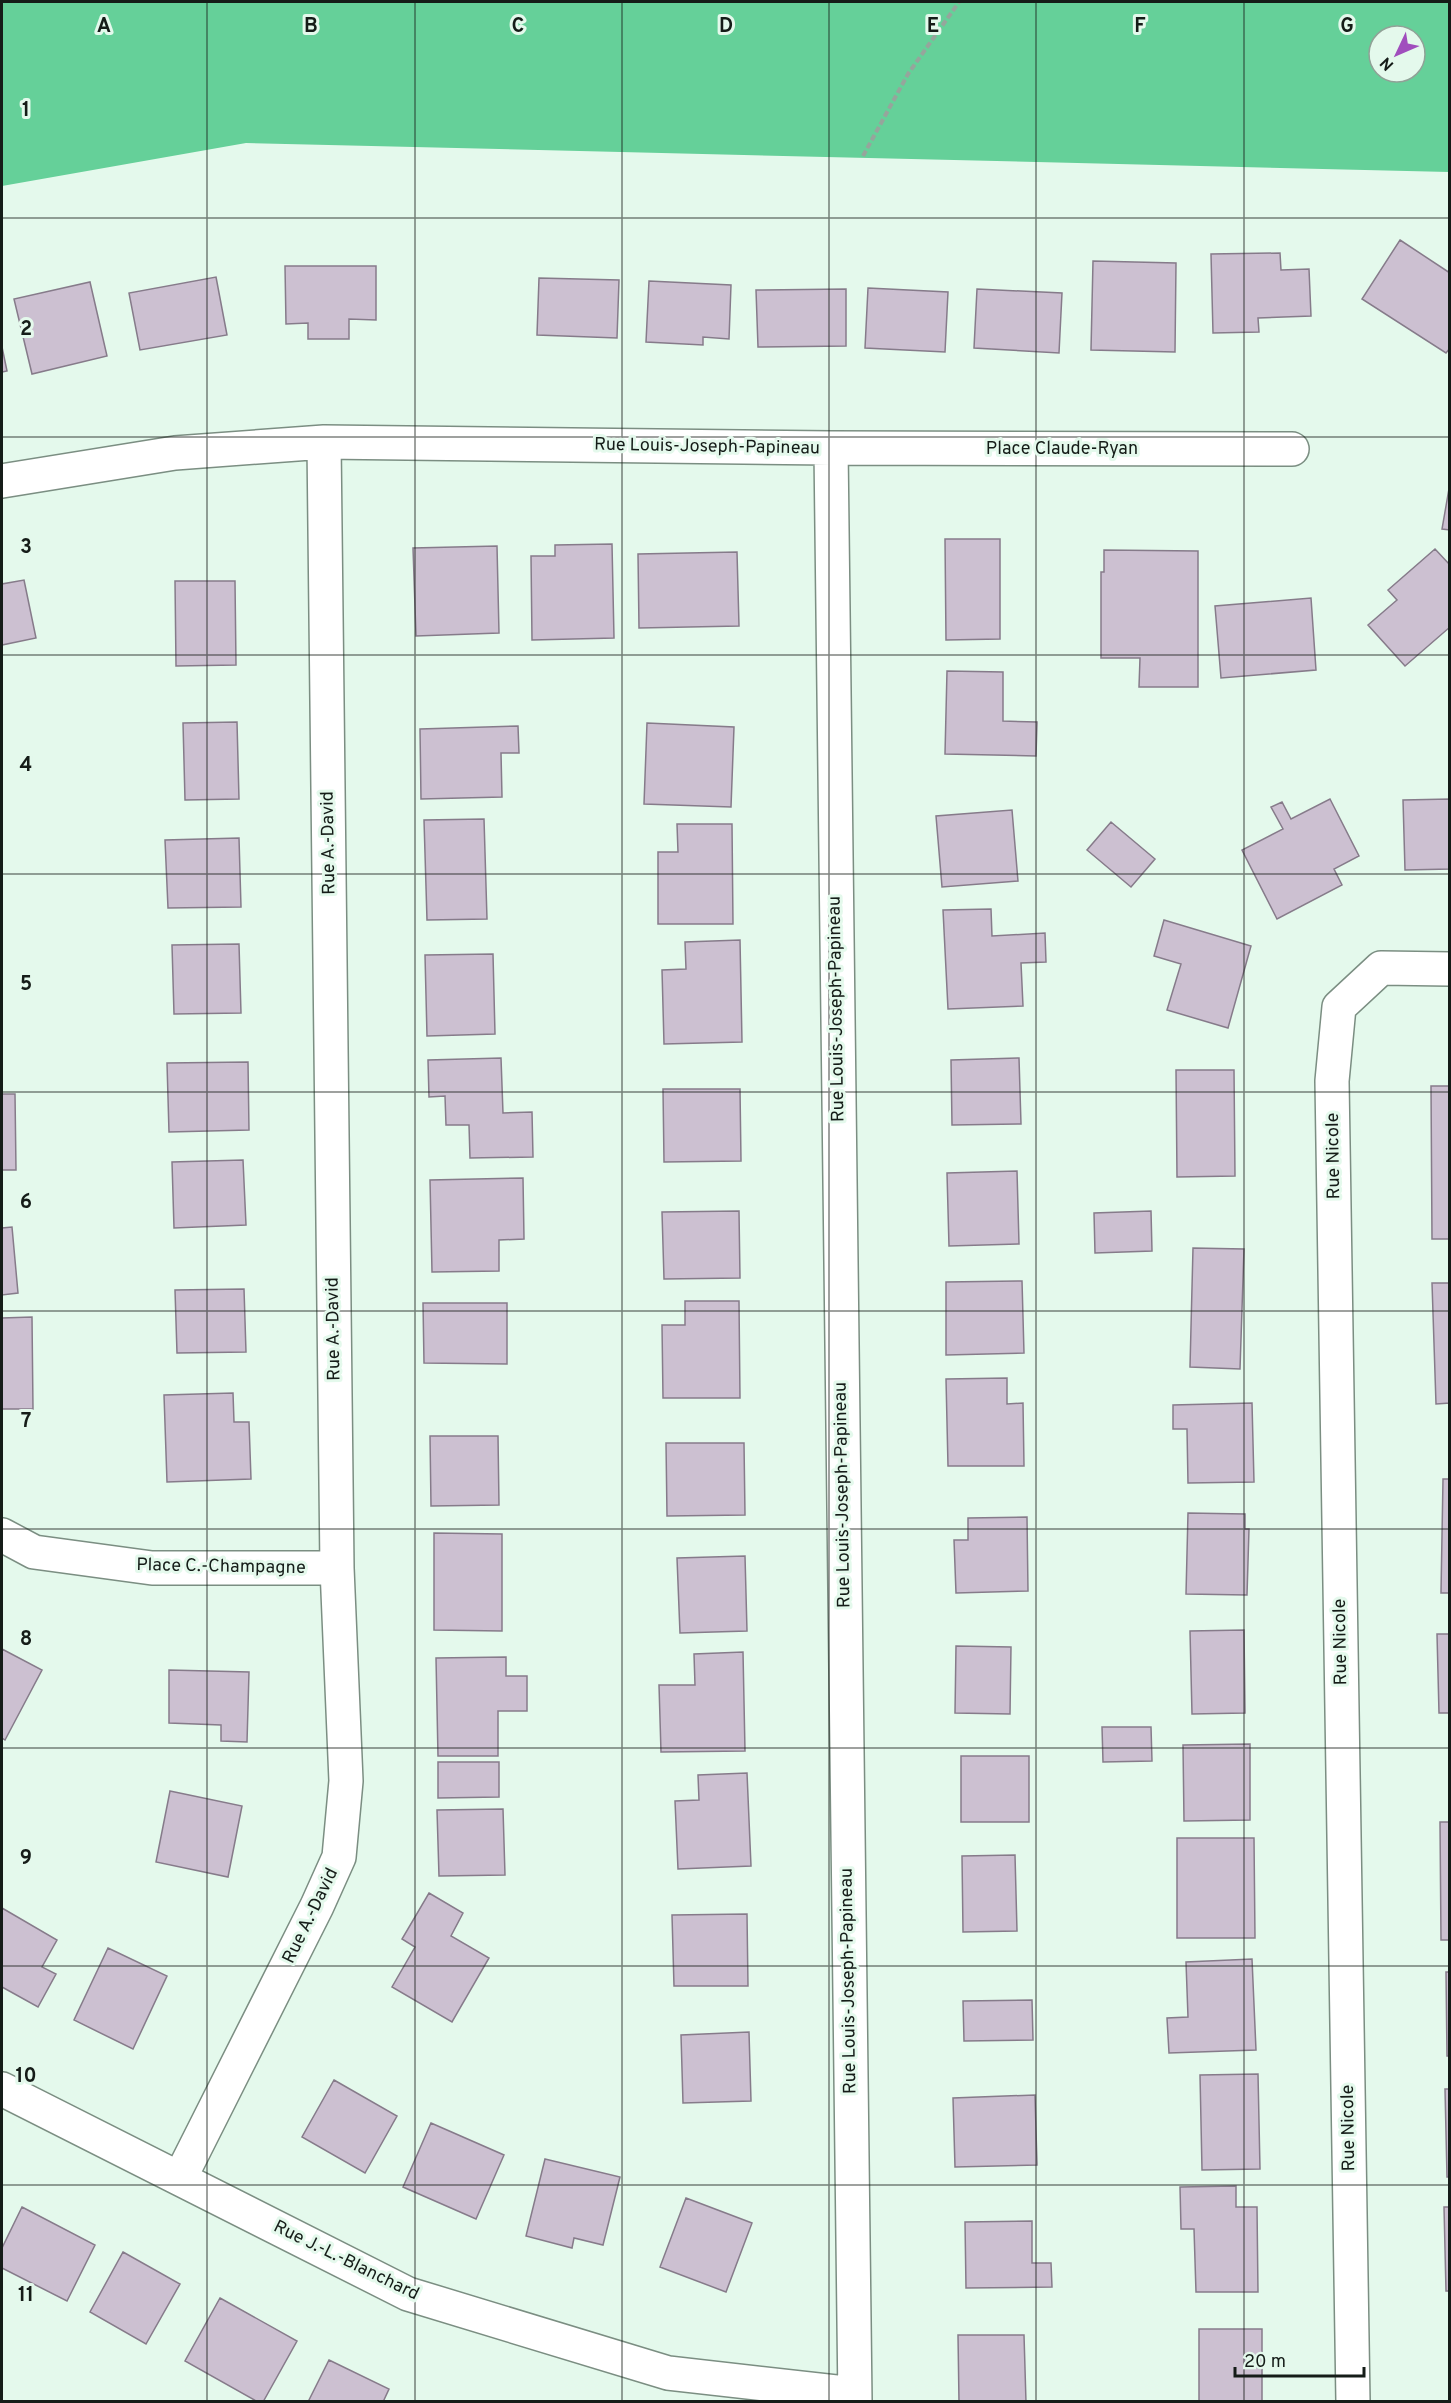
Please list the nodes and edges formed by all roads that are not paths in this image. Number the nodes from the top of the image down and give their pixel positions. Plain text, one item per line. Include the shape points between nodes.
1 (324, 442) junction
2 (831, 448) junction
3 (1293, 449) dead end
4 (2, 482) edge
5 (1449, 969) edge
6 (2, 1535) edge
7 (337, 1568) junction
8 (2, 2089) edge
9 (180, 2178) junction
10 (854, 2398) edge
11 (1353, 2402) edge

1 - 2 street, Rue Louis-Joseph-Papineau
1 - 4 street, Rue Louis-Joseph-Papineau via 175,453
1 - 7 street, Rue A.-David
2 - 3 street, Place Claude-Ryan
2 - 10 street, Rue Louis-Joseph-Papineau
5 - 11 street, Rue Nicole via 1382,968 1340,1007 1332,1081
6 - 7 street, Place C.-Champagne via 34,1552 152,1569
7 - 9 street, Rue A.-David via 345,1781 339,1857
8 - 9 street, Rue J.-L.-Blanchard
9 - 10 street, Rue J.-L.-Blanchard via 408,2294 668,2373

